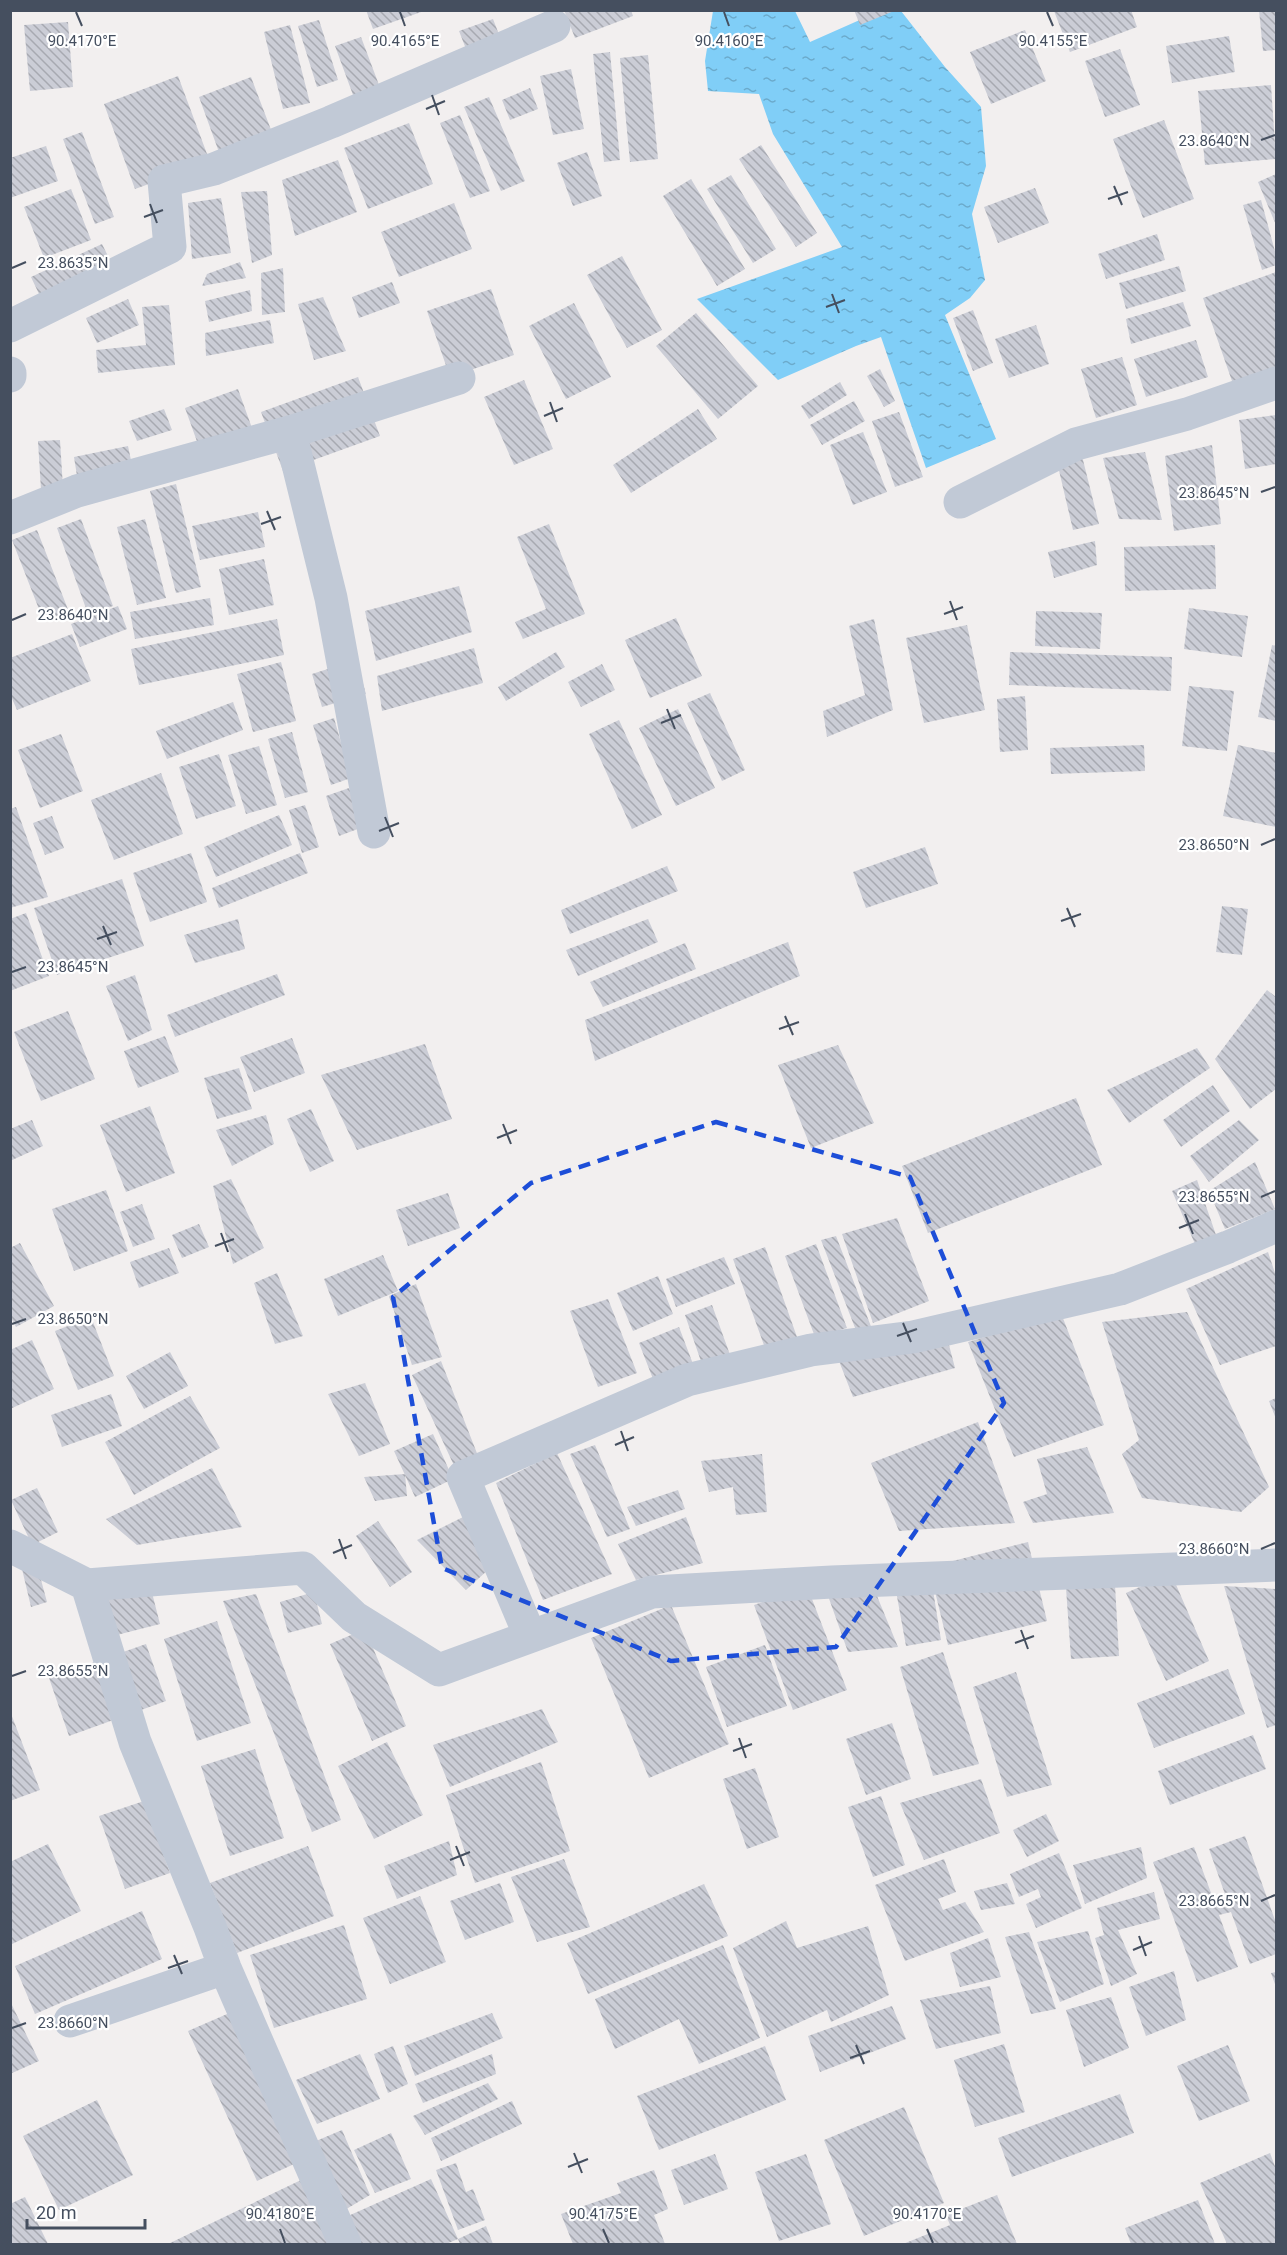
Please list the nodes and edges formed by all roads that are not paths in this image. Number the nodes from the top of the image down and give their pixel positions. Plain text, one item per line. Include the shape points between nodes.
1 (554, 26) dead end
2 (10, 326) edge
3 (459, 378) dead end
4 (1276, 383) edge
5 (290, 432) junction
6 (960, 502) dead end
7 (10, 518) edge
8 (374, 832) dead end
9 (1276, 1226) edge
10 (10, 1546) edge
11 (1276, 1565) edge
12 (87, 1585) junction
13 (530, 1636) junction
14 (225, 1968) junction
15 (70, 2021) dead end
16 (345, 2244) edge

1 - 2 street via 224,165 164,181 170,247
3 - 5 street
4 - 6 street via 1187,414 1076,444
5 - 7 street via 77,491
5 - 8 street via 331,598
9 - 13 street via 1120,1289 913,1336 811,1350 687,1380 463,1478
10 - 12 street
11 - 13 street via 652,1592
12 - 13 street via 303,1568 354,1617 439,1670
12 - 14 street via 135,1742
14 - 15 street
14 - 16 street

